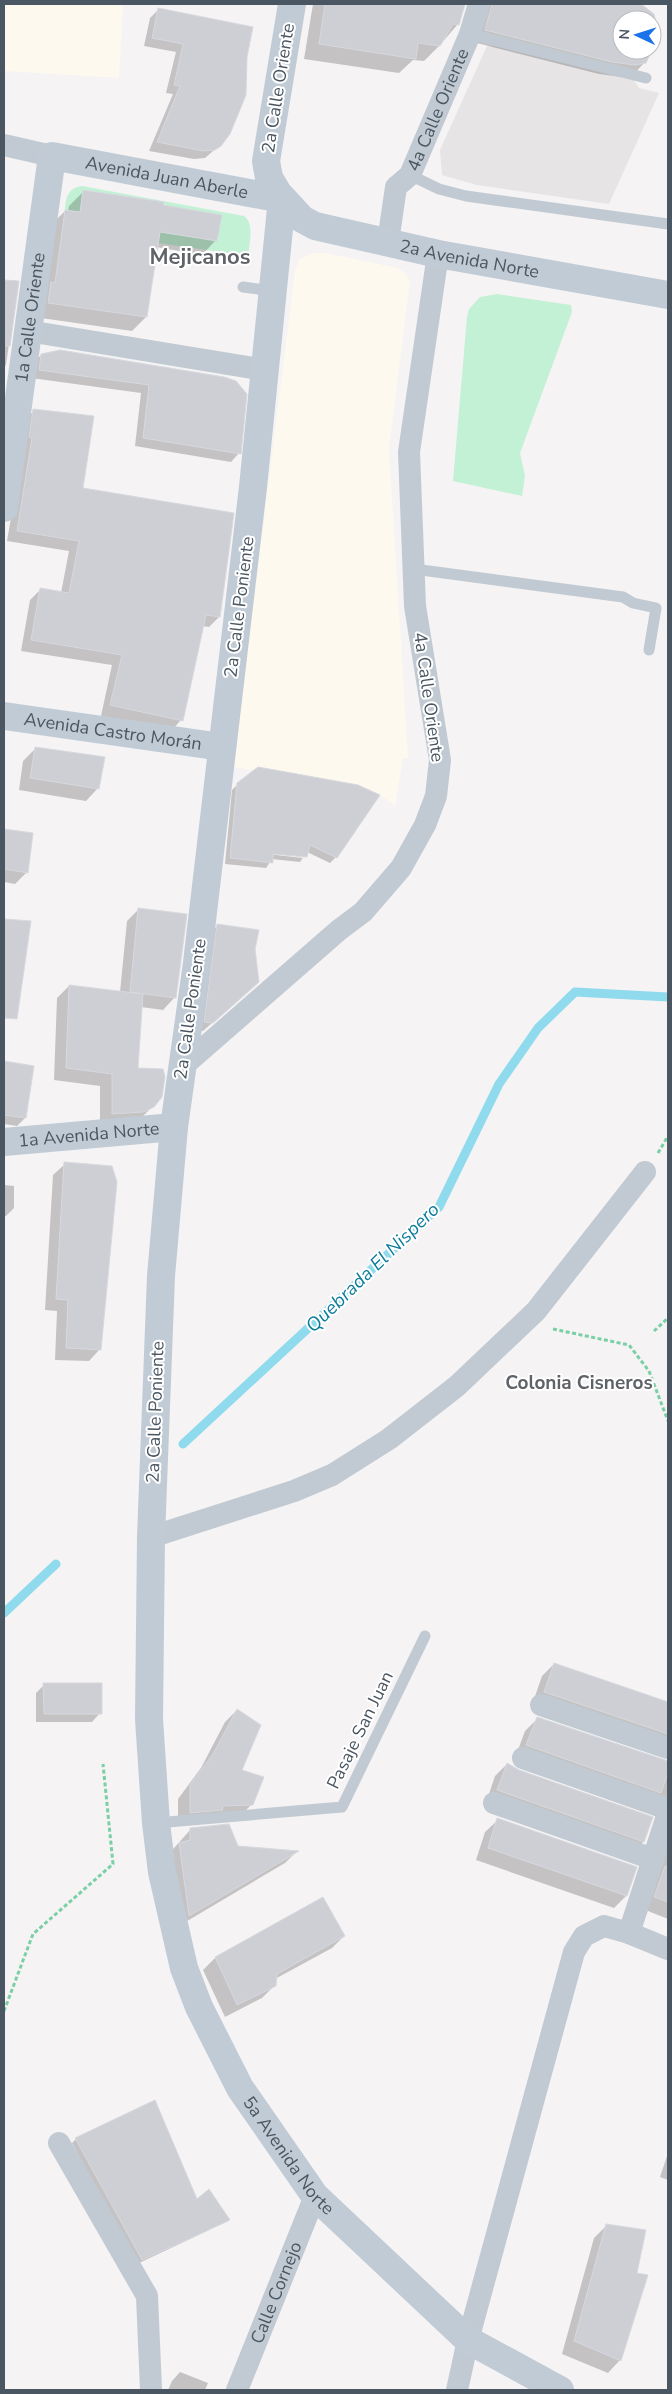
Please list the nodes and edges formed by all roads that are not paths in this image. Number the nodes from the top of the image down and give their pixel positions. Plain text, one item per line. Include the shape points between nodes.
1 (292, 4) edge
2 (479, 4) edge
3 (470, 34) junction
4 (646, 78) dead end
5 (4, 145) edge
6 (52, 156) junction
7 (410, 175) junction
8 (282, 198) junction
9 (668, 224) edge
10 (388, 242) junction
11 (438, 254) junction
12 (243, 287) dead end
13 (273, 291) junction
14 (668, 295) edge
15 (28, 331) junction
16 (265, 370) junction
17 (5, 495) edge
18 (414, 569) junction
19 (649, 650) dead end
20 (4, 716) edge
21 (222, 747) junction
22 (182, 1066) junction
23 (174, 1127) junction
24 (4, 1142) edge
25 (645, 1172) dead end
26 (151, 1537) junction
27 (425, 1636) dead end
28 (541, 1705) dead end
29 (668, 1748) edge
30 (523, 1758) dead end
31 (494, 1803) dead end
32 (668, 1809) edge
33 (668, 1813) edge
34 (156, 1823) junction
35 (659, 1855) edge
36 (629, 1933) junction
37 (668, 1949) edge
38 (59, 2143) dead end
39 (315, 2196) junction
40 (468, 2340) junction
41 (151, 2390) edge
42 (238, 2390) edge
43 (457, 2390) edge
44 (560, 2390) edge

1 - 8 main road, 2a Calle Oriente via 267,152 270,178
2 - 3 street, 4a Calle Oriente
3 - 4 lane
3 - 7 street, 4a Calle Oriente
5 - 6 street
6 - 8 main road, Avenida Juan Aberle
6 - 15 main road, 1a Calle Oriente
7 - 9 lane via 439,189 466,196
7 - 10 street, 4a Calle Oriente via 396,187
8 - 10 main road, 2a Avenida Norte via 302,219 314,226
8 - 13 main road, 2a Calle Poniente
10 - 11 main road, 2a Avenida Norte
11 - 14 main road, 2a Avenida Norte
11 - 18 street, 4a Calle Oriente via 409,452
12 - 13 lane
13 - 16 main road, 2a Calle Poniente
15 - 16 street
15 - 17 main road, 1a Calle Oriente
16 - 21 main road, 2a Calle Poniente via 246,486
18 - 19 lane via 623,597 633,603 656,608
18 - 22 street, 4a Calle Oriente via 416,606 440,760 436,796 425,825 401,868 362,912
20 - 21 main road, Avenida Castro Morán
21 - 22 main road, 2a Calle Poniente
22 - 23 main road, 2a Calle Poniente
23 - 24 main road, 1a Avenida Norte
23 - 26 main road, 2a Calle Poniente via 161,1276
25 - 26 street via 536,1311 457,1386 389,1438 332,1475 294,1491
26 - 34 main road, 2a Calle Poniente via 149,1719
27 - 34 lane, Pasaje San Juan via 342,1807
28 - 29 street
30 - 32 street
31 - 35 street
33 - 35 street
34 - 39 main road, 5a Avenida Norte via 172,1920 184,1968 199,2007 240,2088
35 - 36 street
36 - 37 street
36 - 40 street via 604,1926 584,1936 574,1952
38 - 41 street via 147,2296
39 - 40 main road, 5a Avenida Norte
39 - 42 street, Calle Cornejo
40 - 43 street
40 - 44 main road, 5a Avenida Norte

